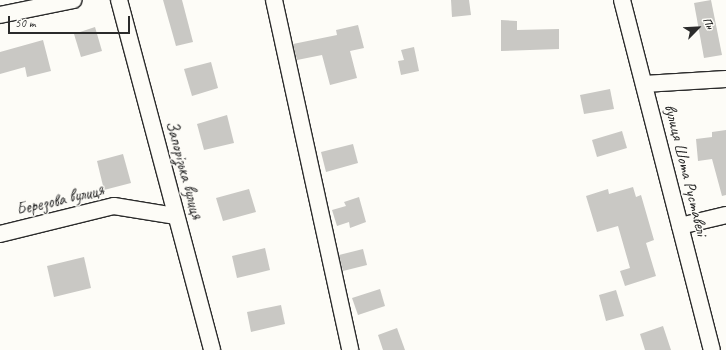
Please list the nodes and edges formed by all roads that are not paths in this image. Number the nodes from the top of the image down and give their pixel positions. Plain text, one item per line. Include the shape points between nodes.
1 (73, 0) edge
2 (120, 0) edge
3 (274, 0) edge
4 (622, 0) edge
5 (0, 15) edge
6 (726, 79) edge
7 (644, 84) junction
8 (726, 215) edge
9 (176, 216) junction
10 (680, 226) junction
11 (0, 234) edge
12 (212, 350) edge
13 (350, 350) edge
14 (712, 350) edge

1 - 5 street
2 - 9 street, Запорізька вулиця
3 - 13 street
4 - 7 street, вулиця Шота Руставелі
6 - 7 street
7 - 10 street, вулиця Шота Руставелі
8 - 10 street
9 - 11 street, Березова вулиця via 114,206
9 - 12 street, Запорізька вулиця
10 - 14 street, вулиця Шота Руставелі

